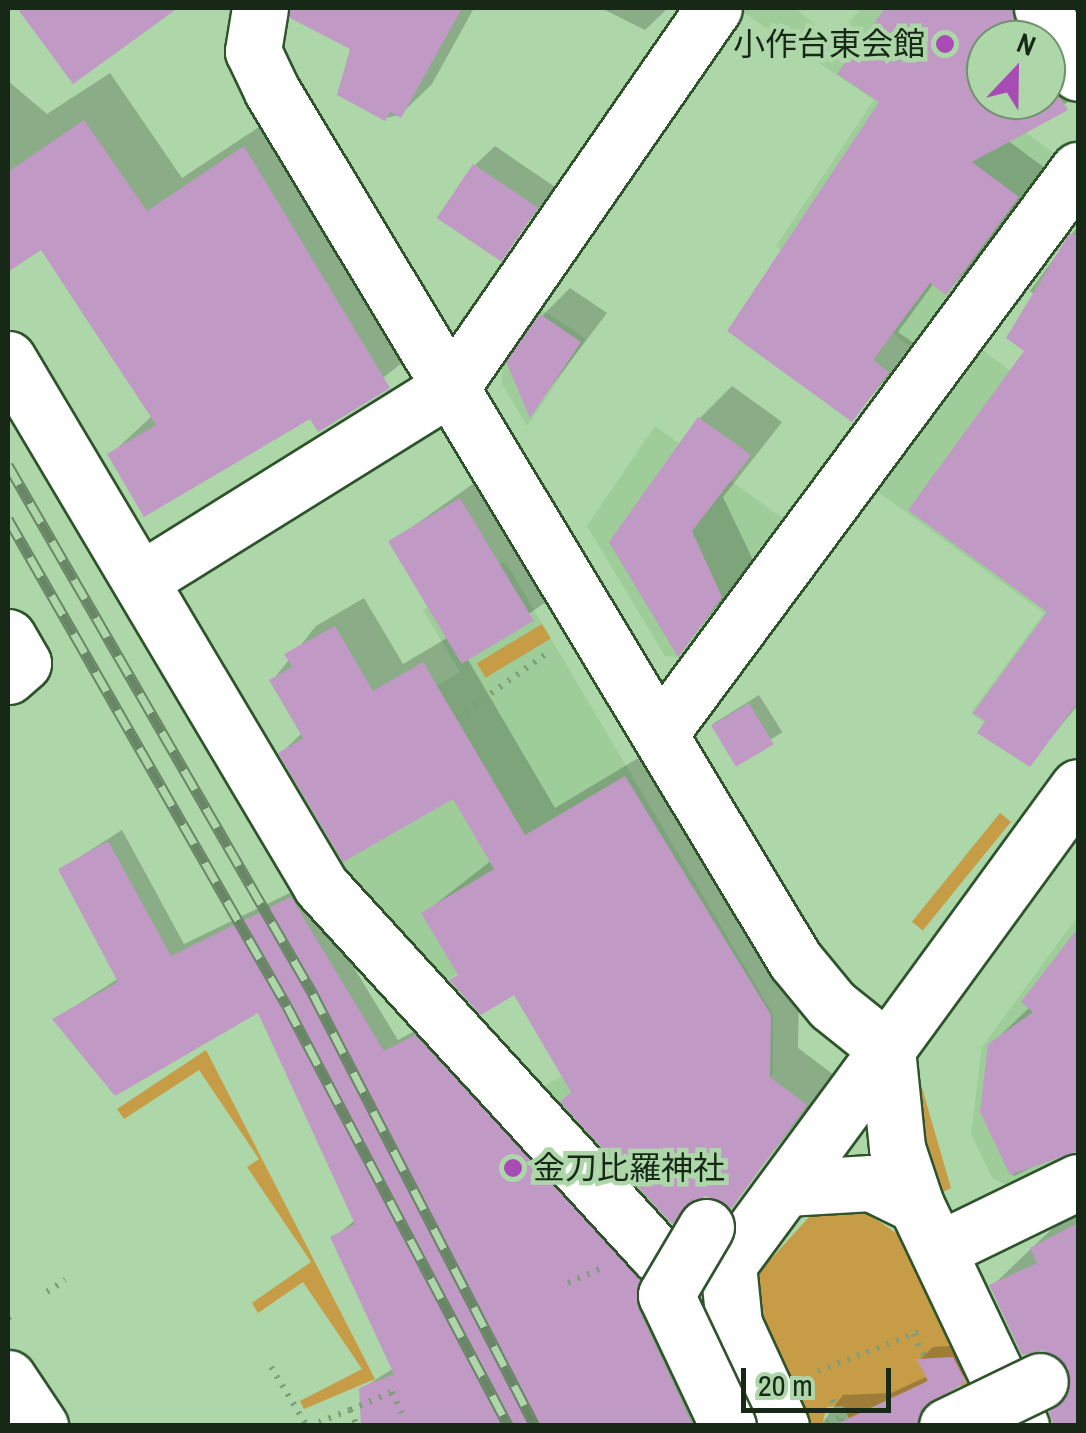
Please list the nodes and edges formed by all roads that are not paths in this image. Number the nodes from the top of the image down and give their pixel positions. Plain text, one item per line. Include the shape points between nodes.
1 (714, 8) edge
2 (1042, 8) edge
3 (248, 14) edge
4 (1078, 73) edge
5 (1078, 170) edge
6 (8, 358) edge
7 (452, 386) junction
8 (142, 579) junction
9 (8, 637) edge
10 (8, 676) edge
11 (661, 732) junction
12 (1078, 786) edge
13 (887, 1049) junction
14 (1078, 1182) edge
15 (786, 1188) junction
16 (927, 1227) junction
17 (717, 1246) junction
18 (8, 1378) edge
19 (1031, 1403) edge
20 (804, 1424) edge
21 (40, 1426) edge
22 (728, 1426) edge
23 (947, 1426) edge

1 - 7 street
2 - 4 street
3 - 7 street via 260,70
5 - 11 street
6 - 8 street
7 - 8 street
7 - 11 street
8 - 17 street via 320,886 657,1254
9 - 10 street via 23,663
11 - 13 street via 804,972
12 - 13 street
13 - 15 street
13 - 16 street via 896,1148
14 - 16 street
15 - 16 street via 871,1183
15 - 17 street
16 - 19 street
17 - 20 street via 734,1324
17 - 22 street, bridge via 666,1295
18 - 21 street
19 - 23 street, bridge

